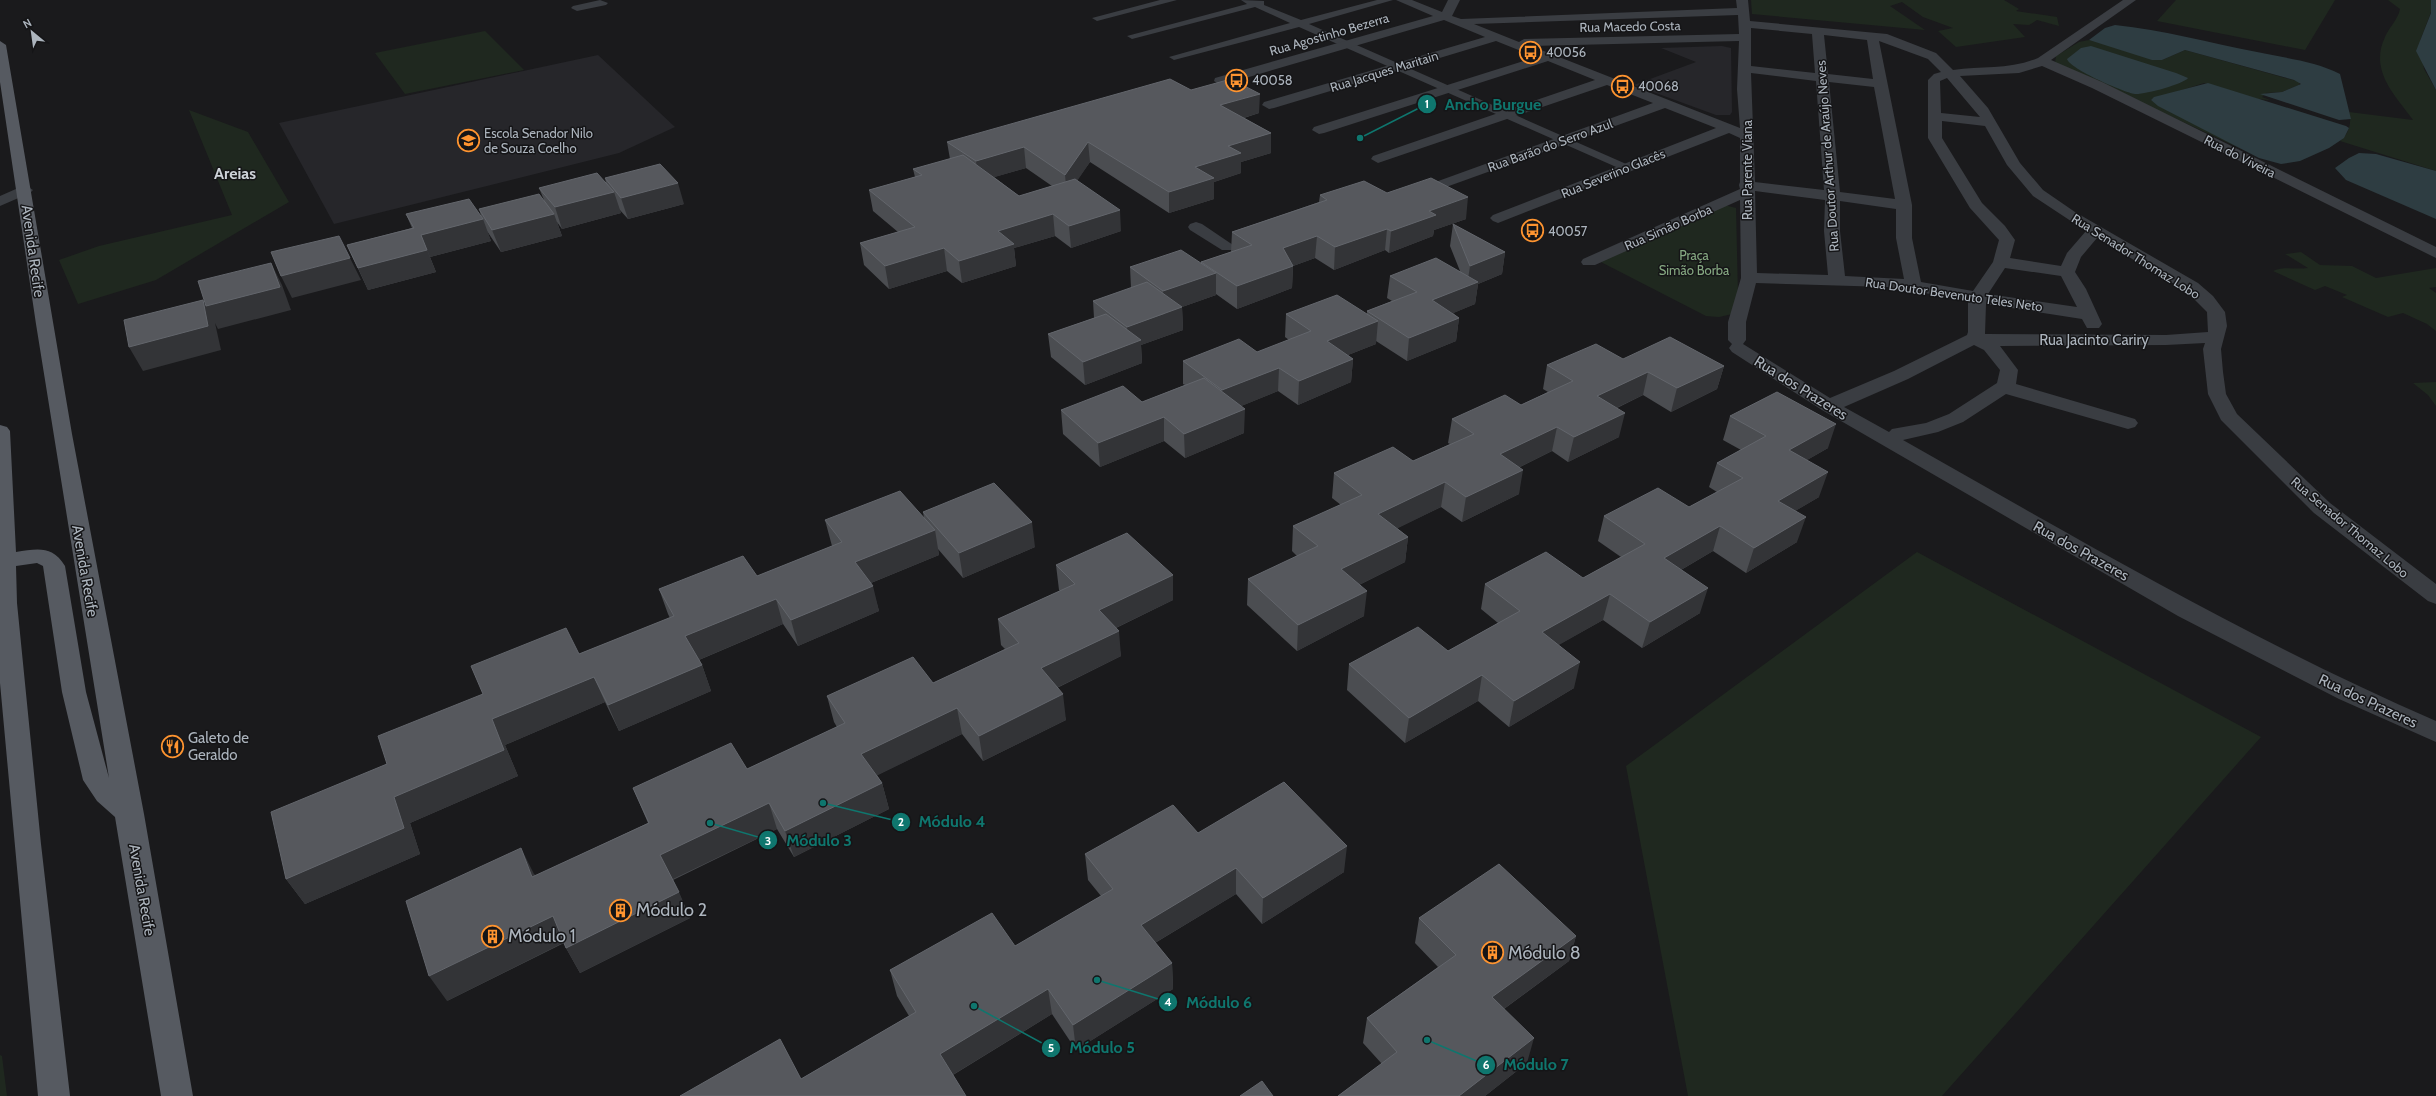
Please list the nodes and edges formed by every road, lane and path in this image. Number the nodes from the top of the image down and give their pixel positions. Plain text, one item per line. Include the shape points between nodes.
1 (1172, 0) edge
2 (1273, 0) edge
3 (1388, 0) edge
4 (1402, 0) edge
5 (1454, 0) edge
6 (2130, 0) edge
7 (1251, 2) edge
8 (602, 3) dead end
9 (577, 8) dead end
10 (1446, 16) junction
11 (1097, 18) dead end
12 (1744, 18) edge
13 (1458, 21) junction
14 (1300, 24) junction
15 (1818, 31) junction
16 (1132, 36) dead end
17 (1872, 36) junction
18 (1498, 37) junction
19 (1515, 43) junction
20 (1348, 44) junction
21 (0, 45) edge
22 (1174, 57) dead end
23 (1549, 57) junction
24 (2042, 61) junction
25 (1398, 66) junction
26 (1745, 69) junction
27 (1950, 74) junction
28 (1821, 77) junction
29 (1608, 80) junction
30 (1220, 81) edge
31 (1880, 84) junction
32 (1450, 88) junction
33 (1665, 103) junction
34 (1270, 105) dead end
35 (1508, 114) junction
36 (1934, 116) junction
37 (1989, 122) junction
38 (1729, 128) junction
39 (1319, 130) dead end
40 (1746, 135) junction
41 (1564, 139) junction
42 (1378, 159) dead end
43 (1627, 167) junction
44 (1435, 187) edge
45 (1747, 189) junction
46 (25, 190) junction
47 (1833, 196) junction
48 (0, 200) edge
49 (1904, 205) junction
50 (1498, 218) dead end
51 (1196, 227) dead end
52 (2095, 230) junction
53 (1228, 247) dead end
54 (2436, 253) edge
55 (1589, 262) dead end
56 (2001, 262) junction
57 (2067, 272) junction
58 (1749, 278) junction
59 (1837, 280) junction
60 (1914, 286) junction
61 (1977, 297) junction
62 (2087, 314) junction
63 (2215, 337) junction
64 (1974, 338) junction
65 (2103, 340) junction
66 (1738, 344) joint
67 (2004, 387) junction
68 (1829, 406) junction
69 (2128, 423) dead end
70 (0, 431) edge
71 (1891, 442) junction
72 (6, 560) junction
73 (2436, 596) edge
74 (2436, 732) edge
75 (130, 814) junction
76 (54, 1096) edge
77 (177, 1096) edge

1 - 11 street
2 - 7 street
3 - 14 street
4 - 10 street
5 - 10 street
6 - 24 street
7 - 14 street
7 - 16 street
8 - 9 street
10 - 13 street
10 - 20 street, Rua Agostinho Bezerra
12 - 13 street
12 - 15 street, Rua Senador Thomaz Lobo
12 - 19 street, Rua Macedo Costa
12 - 26 street, Rua Parente Viana
13 - 18 street
14 - 20 street
14 - 22 street
15 - 17 street, Rua Senador Thomaz Lobo
15 - 28 street, Rua Doutor Arthur de Araújo Neves
17 - 27 street, Rua Senador Thomaz Lobo via 1887,38 1918,49 1932,56
17 - 31 street
18 - 19 street
18 - 25 street, Rua Jacques Maritain
19 - 23 street
20 - 25 street
20 - 30 street, Rua Agostinho Bezerra
21 - 46 main road, Avenida Recife
23 - 29 street
23 - 32 street
24 - 27 street via 2024,68
24 - 54 street, Rua do Viveira via 2097,85
25 - 32 street
25 - 34 street, Rua Jacques Maritain
26 - 28 street
26 - 40 street, Rua Parente Viana
27 - 36 street via 1936,77 1934,80
27 - 37 street, Rua Senador Thomaz Lobo via 1983,111
28 - 31 street
28 - 47 street, Rua Doutor Arthur de Araújo Neves
29 - 33 street
29 - 35 street
31 - 49 street
32 - 35 street
32 - 39 street
33 - 38 street
33 - 41 street, Rua Barão do Serro Azul
35 - 41 street
35 - 42 street
36 - 37 street
36 - 56 street via 1935,138 1975,205 2005,236 2007,245 2002,253
37 - 52 street, Rua Senador Thomaz Lobo via 2026,181 2051,202
38 - 40 street
38 - 43 street, Rua Severino Glacês
40 - 45 street, Rua Parente Viana
41 - 43 street
41 - 44 street, Rua Barão do Serro Azul
43 - 50 street, Rua Severino Glacês
45 - 47 street
45 - 55 street, Rua Simão Borba
45 - 58 street, Rua Parente Viana
46 - 48 street
46 - 75 main road, Avenida Recife via 69,479
47 - 49 street
47 - 59 street, Rua Doutor Arthur de Araújo Neves via 1832,232
49 - 60 street via 1904,238
51 - 53 street
52 - 57 street via 2073,256
52 - 63 street, Rua Senador Thomaz Lobo via 2192,287 2207,300 2216,312 2218,326
56 - 57 street
56 - 61 street
57 - 62 street via 2078,289
58 - 59 street, Rua Doutor Bevenuto Teles Neto
58 - 66 street, Rua Parente Viana via 1737,322
59 - 60 street, Rua Doutor Bevenuto Teles Neto via 1866,280
60 - 61 street, Rua Doutor Bevenuto Teles Neto
61 - 62 street, Rua Doutor Bevenuto Teles Neto
61 - 64 street via 1977,332
62 - 65 street
63 - 65 street, Rua Jacinto Cariry
63 - 73 street, Rua Senador Thomaz Lobo via 2212,349 2217,394 2228,416 2322,508
64 - 65 street, Rua Jacinto Cariry via 1995,341
64 - 67 street via 1990,346 2009,370
64 - 68 street via 1901,375
66 - 68 street, Rua dos Prazeres
67 - 69 street
67 - 71 street via 1960,417 1941,426 1899,433
68 - 71 street, Rua dos Prazeres
70 - 72 main road
71 - 74 street, Rua dos Prazeres via 2186,610 2348,693
72 - 75 main road via 39,556 50,560 54,566 74,692 96,780 106,794
72 - 76 main road via 6,618
75 - 77 main road, Avenida Recife

